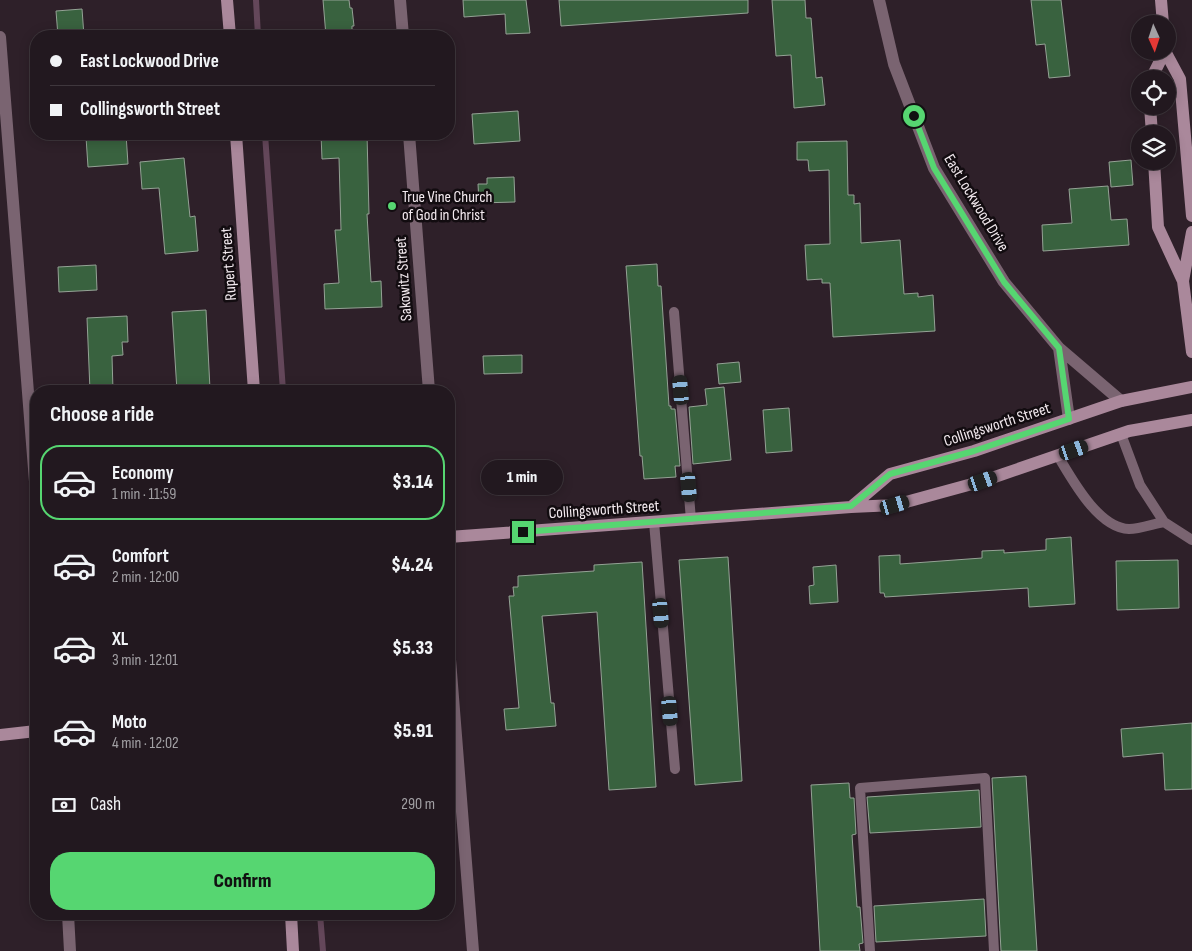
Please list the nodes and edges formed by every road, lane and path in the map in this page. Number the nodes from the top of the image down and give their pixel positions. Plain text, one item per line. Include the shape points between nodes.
1 (227, 0) edge
2 (400, 0) edge
3 (879, 0) edge
4 (1161, 0) edge
5 (1162, 15) edge
6 (230, 30) edge
7 (402, 30) edge
8 (0, 38) edge
9 (1170, 60) edge
10 (236, 140) edge
11 (409, 140) edge
12 (1155, 170) edge
13 (1192, 216) edge
14 (1192, 232) edge
15 (1190, 254) edge
16 (1183, 281) junction
17 (674, 312) dead end
18 (1190, 325) edge
19 (1059, 348) junction
20 (1192, 352) edge
21 (254, 385) edge
22 (429, 385) edge
23 (1192, 387) edge
24 (1121, 401) junction
25 (30, 418) edge
26 (1069, 419) junction
27 (1192, 420) edge
28 (1121, 434) junction
29 (1058, 456) junction
30 (851, 506) junction
31 (691, 520) junction
32 (654, 522) junction
33 (1164, 522) junction
34 (455, 537) edge
35 (1192, 540) edge
36 (455, 723) edge
37 (30, 733) edge
38 (0, 736) edge
39 (675, 769) dead end
40 (68, 920) edge
41 (291, 920) edge
42 (70, 951) edge
43 (293, 951) edge
44 (473, 951) edge
45 (870, 951) edge
46 (994, 951) edge

1 - 6 street
2 - 7 street
3 - 19 street, East Lockwood Drive via 894,64 934,168 1004,282
4 - 5 street
8 - 25 street
9 - 13 street via 1180,79
10 - 21 street, Rupert Street
11 - 22 street, Sakowitz Street
12 - 16 street via 1158,227
14 - 15 street
15 - 16 street
16 - 18 street
17 - 31 lane
18 - 20 street
19 - 24 street, East Lockwood Drive
19 - 26 street
23 - 24 street, Collingsworth Street
24 - 26 street, Collingsworth Street
26 - 30 street, Collingsworth Street via 974,451 890,474
27 - 28 street, Collingsworth Street
28 - 29 street, Collingsworth Street
28 - 33 lane via 1140,485
29 - 30 street, Collingsworth Street via 895,505
29 - 33 lane via 1078,489 1105,520 1129,529
30 - 31 street, Collingsworth Street
31 - 32 street, Collingsworth Street
32 - 34 street, Collingsworth Street
32 - 39 lane
33 - 35 lane
36 - 44 street
37 - 38 street
40 - 42 street
41 - 43 street
45 - 46 lane via 860,788 985,778

